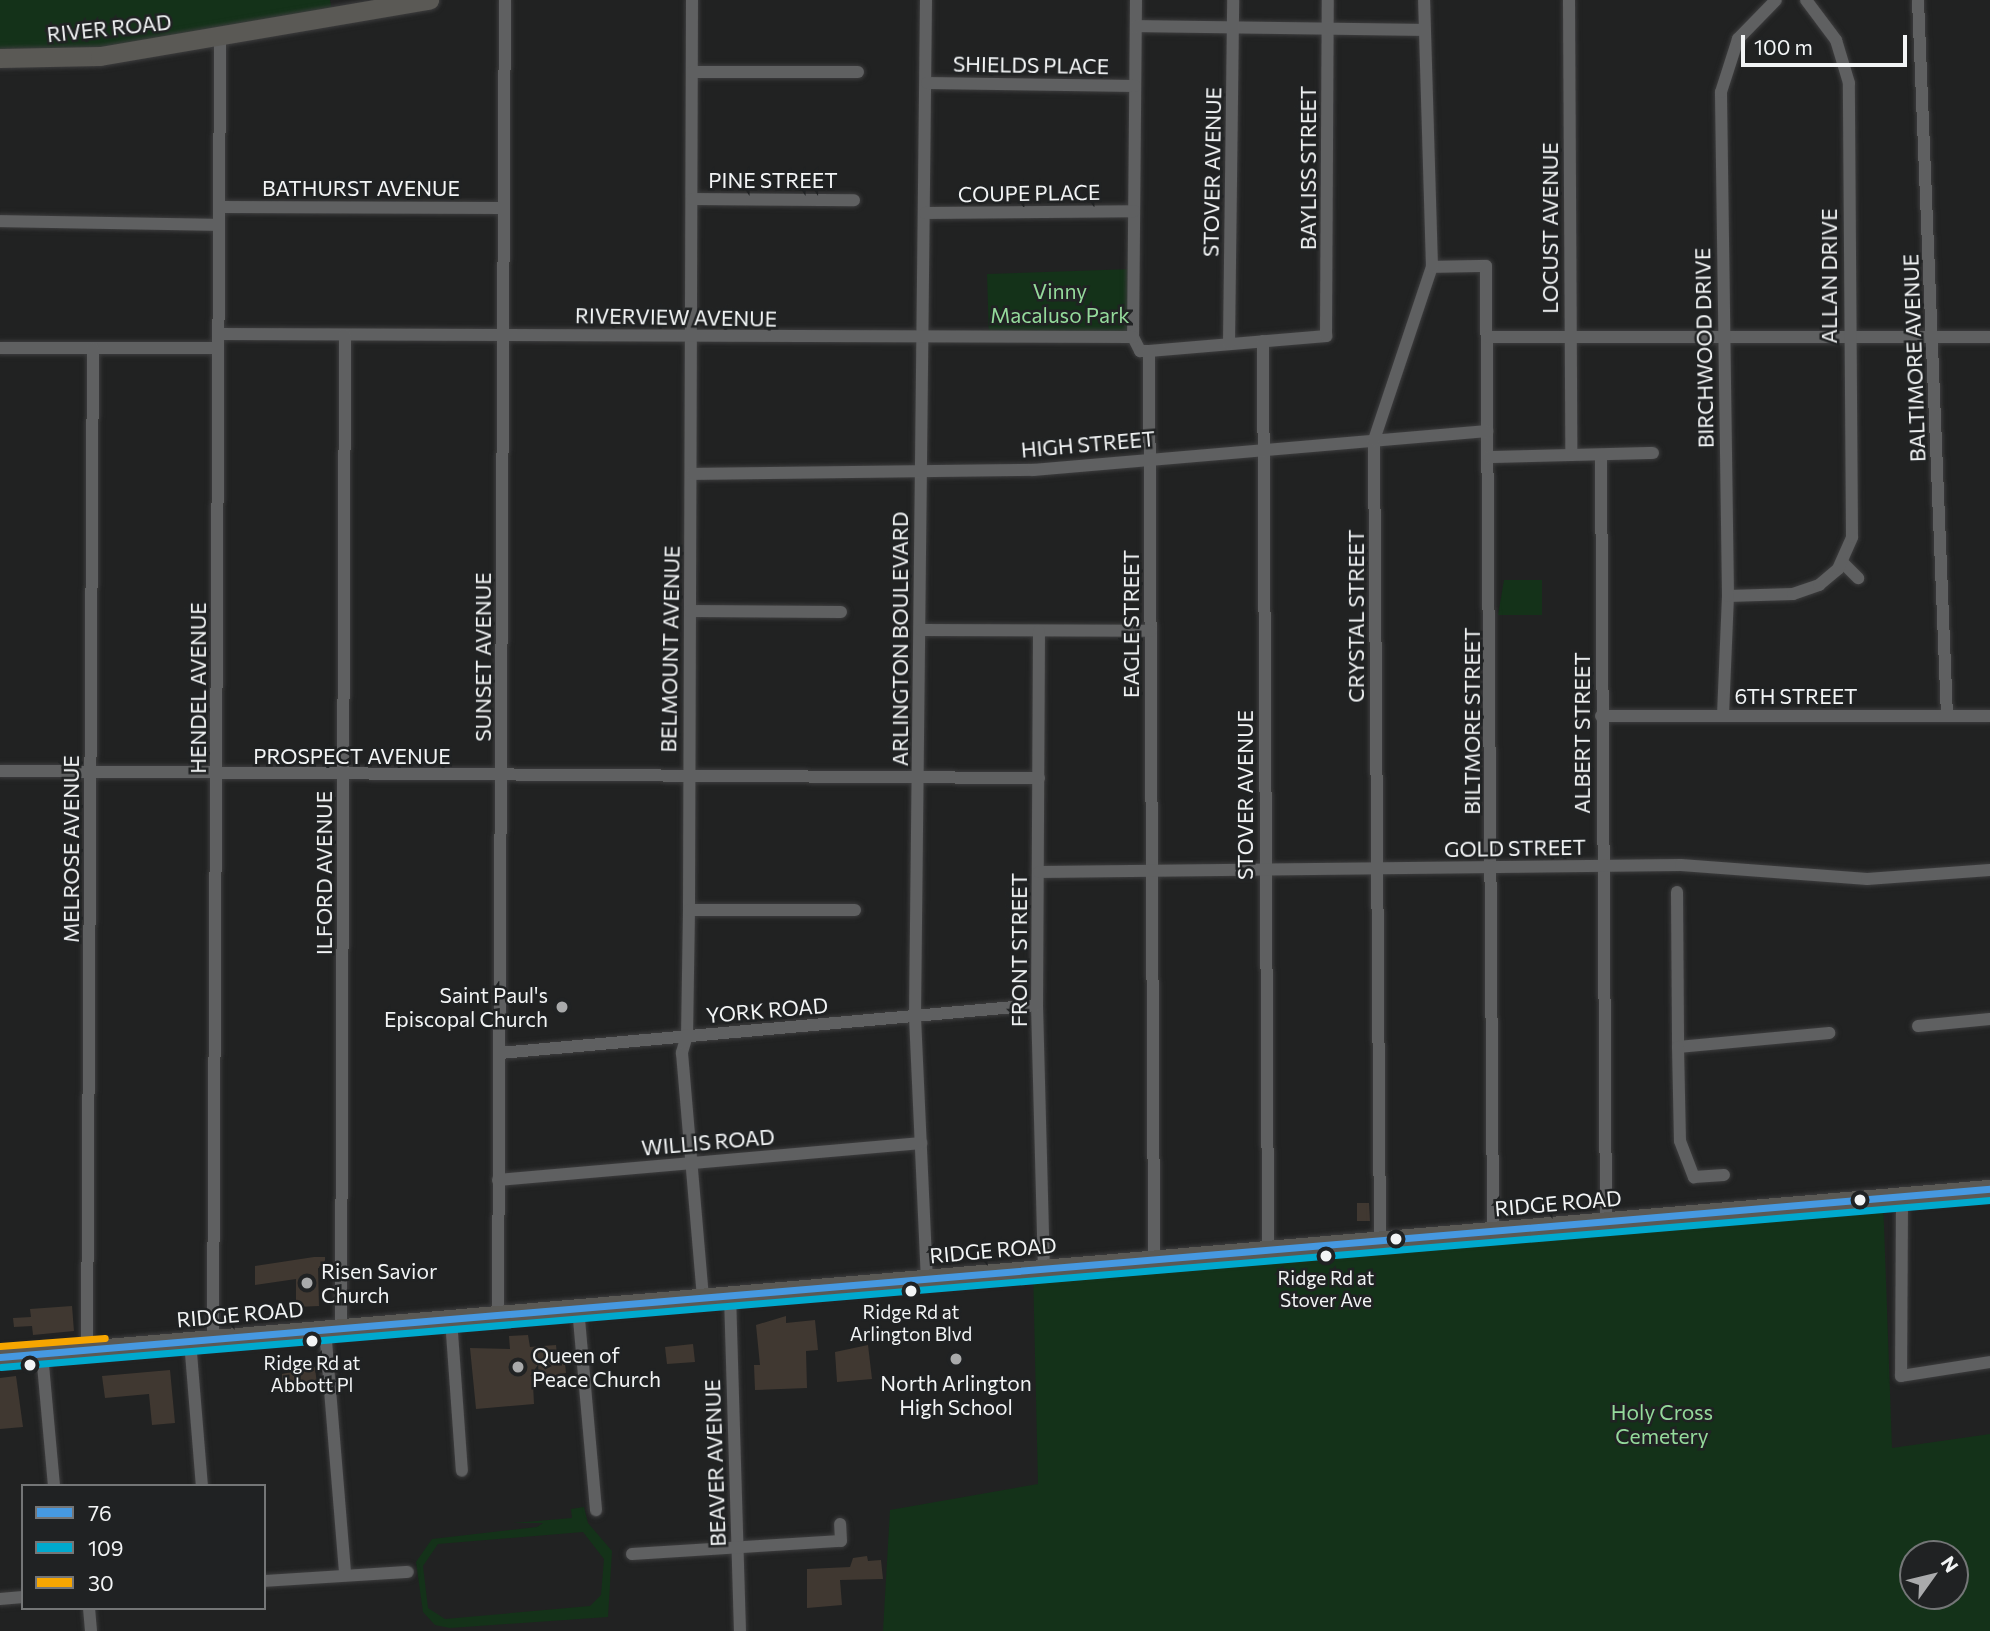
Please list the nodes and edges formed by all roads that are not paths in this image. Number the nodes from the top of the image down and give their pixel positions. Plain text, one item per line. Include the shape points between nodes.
1 (429, 0) edge
2 (505, 0) edge
3 (692, 0) edge
4 (926, 0) edge
5 (1136, 0) edge
6 (1233, 0) edge
7 (1328, 0) edge
8 (1424, 0) edge
9 (1569, 0) edge
10 (1776, 0) edge
11 (1806, 0) edge
12 (1918, 0) edge
13 (1136, 26) junction
14 (1233, 28) junction
15 (1328, 28) junction
16 (1423, 30) junction
17 (220, 37) junction
18 (0, 58) edge
19 (692, 72) junction
20 (858, 72) dead end
21 (926, 83) junction
22 (1135, 86) junction
23 (692, 199) junction
24 (854, 200) dead end
25 (219, 207) junction
26 (503, 208) junction
27 (1134, 211) junction
28 (925, 213) junction
29 (0, 221) edge
30 (219, 225) junction
31 (1432, 267) junction
32 (218, 334) junction
33 (503, 334) junction
34 (345, 335) junction
35 (1933, 336) junction
36 (692, 337) junction
37 (1133, 337) junction
38 (1488, 337) junction
39 (1848, 337) junction
40 (1990, 337) edge
41 (923, 338) junction
42 (1721, 338) junction
43 (1570, 339) junction
44 (1264, 341) junction
45 (1229, 344) junction
46 (0, 348) edge
47 (93, 348) junction
48 (218, 348) junction
49 (1149, 351) junction
50 (1487, 431) junction
51 (1374, 440) junction
52 (1262, 451) junction
53 (1653, 453) dead end
54 (1601, 455) junction
55 (1571, 456) junction
56 (1489, 457) junction
57 (1150, 458) junction
58 (921, 470) junction
59 (692, 474) junction
60 (1842, 562) junction
61 (1858, 578) dead end
62 (1728, 596) junction
63 (690, 611) junction
64 (841, 612) dead end
65 (920, 630) junction
66 (1039, 631) junction
67 (1151, 631) junction
68 (1723, 715) junction
69 (1601, 716) junction
70 (1947, 716) junction
71 (1990, 716) edge
72 (0, 771) edge
73 (90, 774) junction
74 (216, 775) junction
75 (344, 775) junction
76 (502, 775) junction
77 (688, 776) junction
78 (1039, 778) junction
79 (919, 779) junction
80 (1603, 867) junction
81 (1377, 868) junction
82 (1490, 868) junction
83 (1265, 869) junction
84 (1152, 870) junction
85 (1990, 870) edge
86 (1039, 872) junction
87 (1677, 892) dead end
88 (688, 910) junction
89 (855, 910) dead end
90 (1037, 1005) junction
91 (915, 1017) junction
92 (1990, 1019) edge
93 (1918, 1026) dead end
94 (1829, 1033) dead end
95 (687, 1035) junction
96 (1678, 1047) junction
97 (500, 1053) junction
98 (921, 1143) junction
99 (691, 1163) junction
100 (1724, 1174) dead end
101 (498, 1180) junction
102 (1990, 1189) edge
103 (1902, 1197) junction
104 (1606, 1222) junction
105 (1493, 1231) junction
106 (1380, 1240) junction
107 (1268, 1250) junction
108 (1154, 1259) junction
109 (1044, 1268) junction
110 (927, 1278) junction
111 (730, 1295) junction
112 (703, 1297) junction
113 (578, 1308) junction
114 (498, 1315) junction
115 (451, 1318) junction
116 (333, 1329) junction
117 (213, 1339) junction
118 (190, 1341) junction
119 (87, 1350) junction
120 (42, 1354) junction
121 (0, 1357) edge
122 (1990, 1363) edge
123 (462, 1471) dead end
124 (54, 1484) edge
125 (202, 1484) edge
126 (596, 1510) dead end
127 (840, 1524) dead end
128 (737, 1548) junction
129 (632, 1553) dead end
130 (408, 1572) dead end
131 (345, 1574) junction
132 (266, 1581) edge
133 (21, 1597) edge
134 (0, 1599) edge
135 (89, 1610) edge
136 (90, 1631) edge
137 (740, 1631) edge

1 - 17 main road, RIVER ROAD
2 - 26 street, SUNSET AVENUE
3 - 19 street, BELMOUNT AVENUE
4 - 21 street, ARLINGTON BOULEVARD
5 - 13 street
6 - 14 street, STOVER AVENUE
7 - 15 street, BAYLISS STREET
8 - 16 street, CRYSTAL STREET
9 - 43 street, LOCUST AVENUE
10 - 42 street, BIRCHWOOD DRIVE via 1738,40 1721,92
11 - 39 street, ALLAN DRIVE via 1836,40 1849,83
12 - 35 street, BALTIMORE AVENUE
13 - 14 street
13 - 22 street
14 - 15 street
14 - 45 street, STOVER AVENUE
15 - 16 street
15 - 44 street, BAYLISS STREET via 1326,336
16 - 31 street, CRYSTAL STREET
17 - 18 main road, RIVER ROAD via 100,56
17 - 25 street, HENDEL AVENUE
19 - 20 street
19 - 23 street, BELMOUNT AVENUE
21 - 22 street, SHIELDS PLACE
21 - 28 street, ARLINGTON BOULEVARD
22 - 27 street
23 - 24 street, PINE STREET
23 - 36 street, BELMOUNT AVENUE
25 - 26 street, BATHURST AVENUE
25 - 30 street, HENDEL AVENUE
26 - 33 street, SUNSET AVENUE
27 - 28 street, COUPE PLACE
27 - 37 street
28 - 41 street, ARLINGTON BOULEVARD
29 - 30 street
30 - 32 street, HENDEL AVENUE
31 - 38 street, BILTMORE STREET via 1486,266
31 - 51 street, CRYSTAL STREET
32 - 34 street, RIVERVIEW AVENUE
32 - 48 street, HENDEL AVENUE
33 - 34 street, RIVERVIEW AVENUE
33 - 36 street, RIVERVIEW AVENUE
33 - 76 street, SUNSET AVENUE
34 - 75 street, ILFORD AVENUE
35 - 39 street
35 - 40 street
35 - 70 street, BALTIMORE AVENUE
36 - 41 street, RIVERVIEW AVENUE
36 - 59 street, BELMOUNT AVENUE
37 - 41 street, RIVERVIEW AVENUE
37 - 49 street via 1140,351
38 - 43 street
38 - 50 street, BILTMORE STREET
39 - 42 street
39 - 60 street, ALLAN DRIVE via 1853,522
41 - 58 street, ARLINGTON BOULEVARD
42 - 43 street
42 - 62 street, BIRCHWOOD DRIVE
43 - 55 street, LOCUST AVENUE
44 - 45 street
44 - 52 street, STOVER AVENUE
45 - 49 street
46 - 47 street
47 - 48 street
47 - 73 street, MELROSE AVENUE
48 - 74 street, HENDEL AVENUE
49 - 57 street, EAGLE STREET
50 - 51 street, HIGH STREET
50 - 56 street, BILTMORE STREET
51 - 52 street, HIGH STREET
51 - 81 street, CRYSTAL STREET
52 - 57 street, HIGH STREET
52 - 83 street, STOVER AVENUE
53 - 54 street
54 - 55 street
54 - 69 street, ALBERT STREET
55 - 56 street
56 - 82 street, BILTMORE STREET
57 - 58 street, HIGH STREET via 1032,470
57 - 67 street, EAGLE STREET
58 - 59 street, HIGH STREET
58 - 65 street, ARLINGTON BOULEVARD
59 - 63 street, BELMOUNT AVENUE
60 - 61 street
60 - 62 street via 1807,590
62 - 68 street, BIRCHWOOD DRIVE
63 - 64 street
63 - 77 street, BELMOUNT AVENUE
65 - 66 street
65 - 79 street, ARLINGTON BOULEVARD
66 - 67 street
66 - 78 street, FRONT STREET
67 - 84 street, EAGLE STREET
68 - 69 street, 6TH STREET
68 - 70 street, 6TH STREET
69 - 80 street, ALBERT STREET
70 - 71 street, 6TH STREET
72 - 73 street, PROSPECT AVENUE
73 - 74 street, PROSPECT AVENUE
73 - 119 street, MELROSE AVENUE
74 - 75 street, PROSPECT AVENUE
74 - 117 street, HENDEL AVENUE
75 - 76 street, PROSPECT AVENUE
75 - 116 street, ILFORD AVENUE
76 - 77 street, PROSPECT AVENUE
76 - 97 street, SUNSET AVENUE
77 - 79 street, PROSPECT AVENUE
77 - 88 street, BELMOUNT AVENUE
78 - 79 street, PROSPECT AVENUE
78 - 86 street, FRONT STREET
79 - 91 street, ARLINGTON BOULEVARD
80 - 82 street, GOLD STREET
80 - 85 street, GOLD STREET via 1681,865 1867,879
80 - 104 street, ALBERT STREET
81 - 82 street, GOLD STREET
81 - 83 street, GOLD STREET
81 - 106 street, CRYSTAL STREET
82 - 105 street, BILTMORE STREET
83 - 84 street, GOLD STREET
83 - 107 street, STOVER AVENUE
84 - 86 street, GOLD STREET
84 - 108 street, EAGLE STREET
86 - 90 street, FRONT STREET
87 - 96 street
88 - 89 street
88 - 95 street, BELMOUNT AVENUE
90 - 91 street, YORK ROAD
90 - 109 street, FRONT STREET
91 - 95 street, YORK ROAD
91 - 98 street, ARLINGTON BOULEVARD
92 - 93 street
94 - 96 street
95 - 97 street, YORK ROAD
95 - 99 street, BELMOUNT AVENUE via 682,1053
96 - 100 street via 1681,1141 1694,1177
97 - 101 street, SUNSET AVENUE
98 - 99 street, WILLIS ROAD
98 - 110 street, ARLINGTON BOULEVARD
99 - 101 street, WILLIS ROAD
99 - 112 street, BELMOUNT AVENUE
101 - 114 street, SUNSET AVENUE
102 - 103 main road, RIDGE ROAD
103 - 104 main road, RIDGE ROAD
103 - 122 street via 1901,1376
104 - 105 main road, RIDGE ROAD
105 - 106 main road, RIDGE ROAD
106 - 107 main road, RIDGE ROAD
107 - 108 main road, RIDGE ROAD
108 - 109 main road, RIDGE ROAD
109 - 110 main road, RIDGE ROAD
110 - 111 main road, RIDGE ROAD
111 - 112 main road, RIDGE ROAD
111 - 128 street, BEAVER AVENUE
112 - 113 main road, RIDGE ROAD
113 - 114 main road, RIDGE ROAD
113 - 126 street
114 - 115 main road, RIDGE ROAD
115 - 116 main road, RIDGE ROAD
115 - 123 street
116 - 117 main road, RIDGE ROAD
116 - 131 street, ILFORD AVENUE
117 - 118 main road, RIDGE ROAD
118 - 119 main road, RIDGE ROAD
118 - 125 street
119 - 120 main road, RIDGE ROAD
120 - 121 main road, RIDGE ROAD
120 - 124 street
127 - 128 street via 841,1541
128 - 129 street
128 - 137 street, BEAVER AVENUE
130 - 131 street
131 - 132 street
133 - 134 street
135 - 136 street

